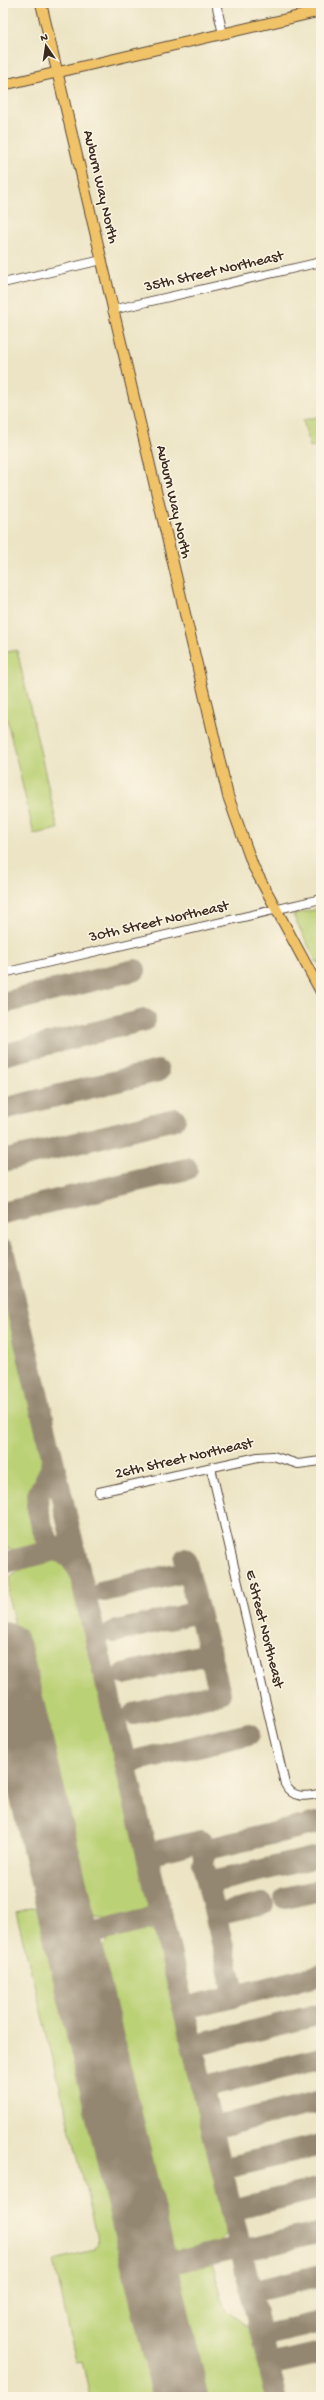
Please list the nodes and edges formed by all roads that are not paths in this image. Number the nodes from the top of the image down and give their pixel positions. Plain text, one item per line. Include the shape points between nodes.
1 (41, 3) edge
2 (216, 3) edge
3 (321, 11) edge
4 (223, 34) junction
5 (58, 72) junction
6 (3, 85) edge
7 (102, 260) junction
8 (321, 262) edge
9 (3, 283) edge
10 (112, 310) junction
11 (321, 899) edge
12 (276, 909) junction
13 (3, 973) edge
14 (321, 992) edge
15 (321, 1461) edge
16 (211, 1468) junction
17 (100, 1492) dead end
18 (321, 1793) edge

1 - 5 main road, Auburn Way North
2 - 4 street
3 - 4 main road
4 - 5 main road
5 - 6 main road
5 - 7 main road, Auburn Way North
7 - 9 street
7 - 10 main road, Auburn Way North
8 - 10 street, 35th Street Northeast
10 - 12 main road, Auburn Way North via 228,796 245,846
11 - 12 street, 30th Street Northeast
12 - 13 street, 30th Street Northeast
12 - 14 main road, Auburn Way North
15 - 16 street, 26th Street Northeast via 298,1464 266,1455
16 - 17 street, 26th Street Northeast
16 - 18 street, E Street Northeast via 285,1784 294,1795

